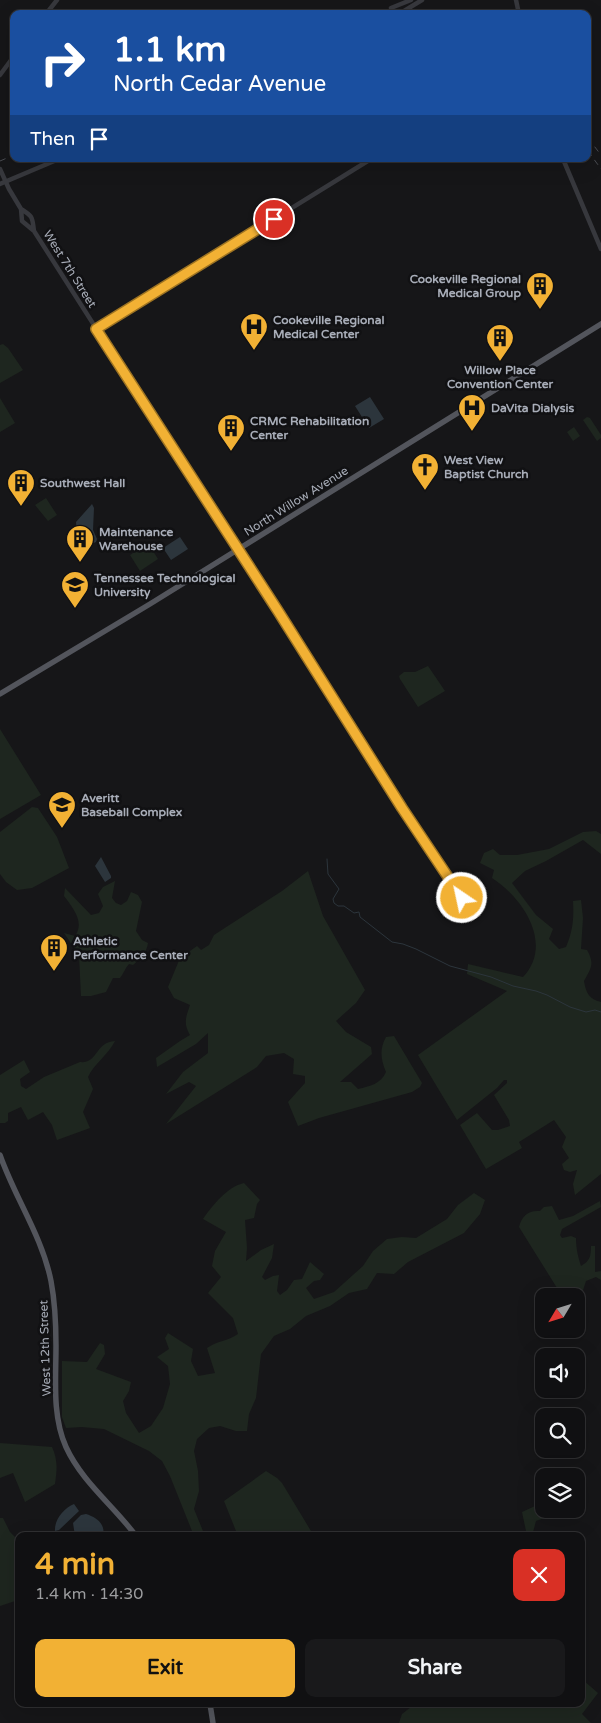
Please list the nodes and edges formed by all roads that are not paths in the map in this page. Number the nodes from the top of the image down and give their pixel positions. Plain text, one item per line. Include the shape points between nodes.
1 (57, 0) edge
2 (411, 0) edge
3 (422, 0) edge
4 (391, 8) dead end
5 (49, 10) edge
6 (406, 10) edge
7 (10, 61) edge
8 (0, 75) edge
9 (52, 162) edge
10 (366, 162) edge
11 (564, 162) edge
12 (0, 169) edge
13 (5, 182) junction
14 (0, 184) edge
15 (21, 210) junction
16 (34, 231) junction
17 (601, 249) edge
18 (601, 324) edge
19 (96, 329) junction
20 (237, 549) junction
21 (0, 694) edge
22 (462, 898) dead end
23 (0, 1155) edge
24 (133, 1532) edge
25 (210, 1707) edge
26 (213, 1723) edge

1 - 5 street
2 - 4 street
3 - 6 street
7 - 8 street
9 - 13 street
10 - 19 street
11 - 17 street
12 - 13 street, West 7th Street
13 - 14 street
13 - 15 street, West 7th Street
15 - 16 street, West 7th Street via 22,221
15 - 16 street, West 7th Street via 33,219
16 - 19 street, West 7th Street
18 - 20 main road, North Willow Avenue
19 - 20 street, West 7th Street
20 - 21 main road, North Willow Avenue
20 - 22 street, West 7th Street
23 - 24 main road, West 12th Street via 40,1241 52,1283 56,1321 56,1390 65,1446 79,1470
25 - 26 main road

